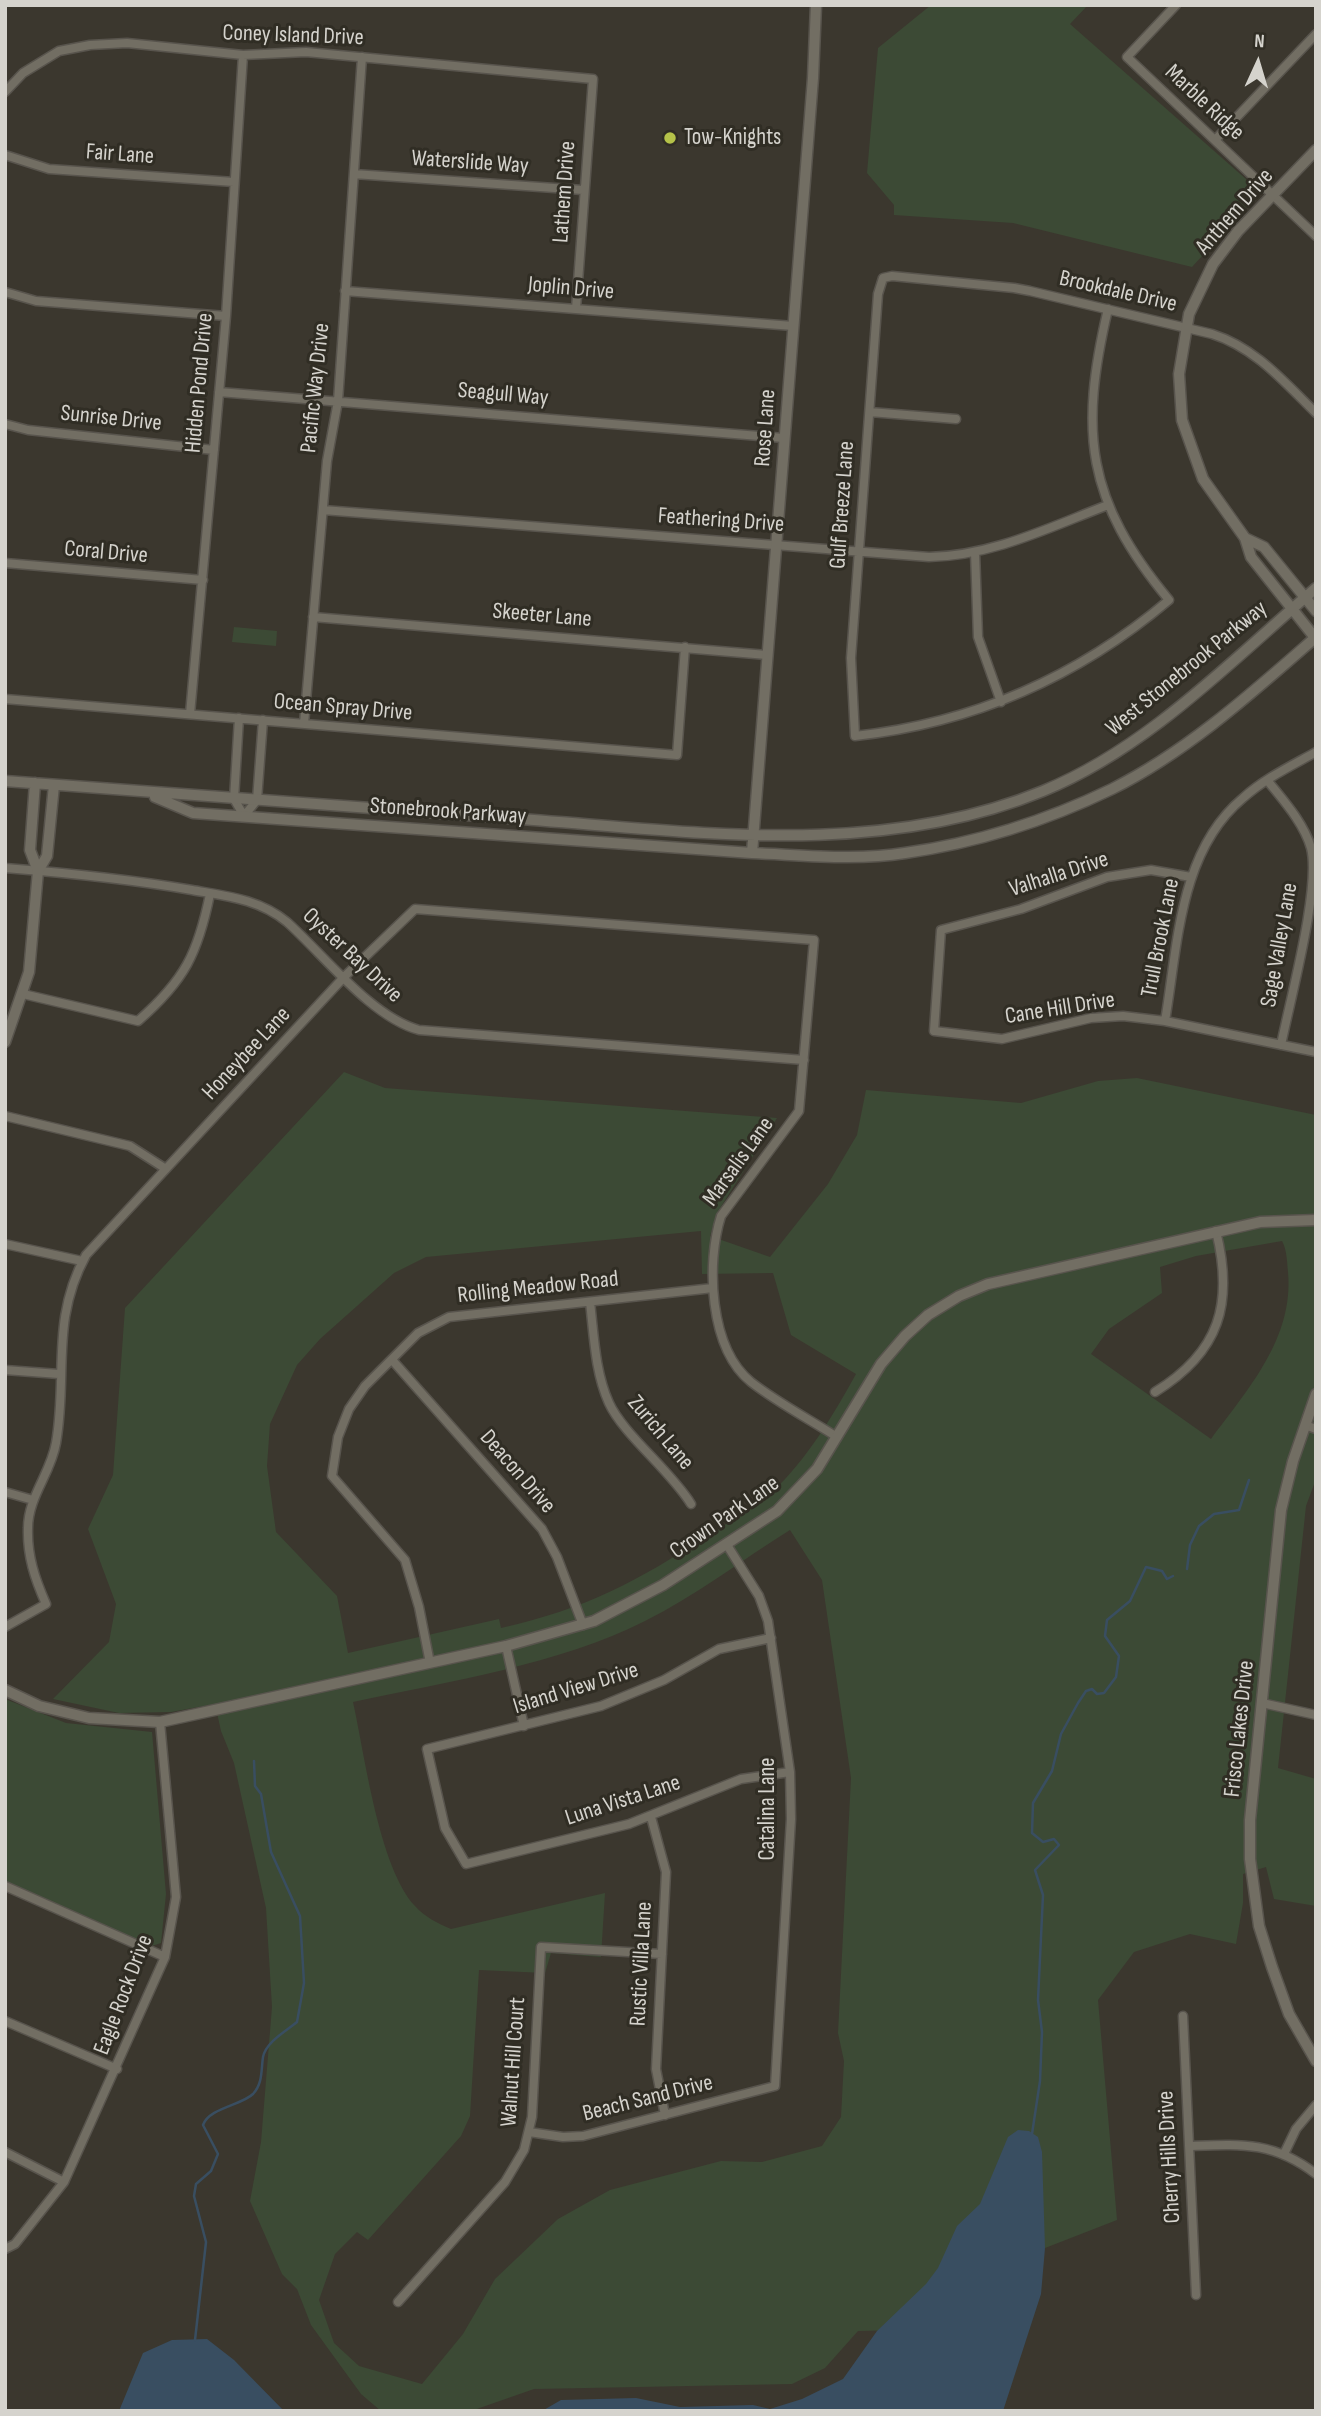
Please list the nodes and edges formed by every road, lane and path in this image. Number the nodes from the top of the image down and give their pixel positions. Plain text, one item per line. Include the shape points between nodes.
1 (816, 5) edge
2 (1176, 5) edge
3 (1316, 34) edge
4 (243, 54) junction
5 (362, 57) junction
6 (593, 79) joint
7 (5, 92) edge
8 (1215, 140) junction
9 (1316, 150) edge
10 (5, 155) edge
11 (354, 174) junction
12 (234, 182) junction
13 (583, 190) junction
14 (1273, 195) junction
15 (1316, 236) edge
16 (883, 278) joint
17 (345, 291) junction
18 (5, 292) edge
19 (576, 309) junction
20 (1108, 309) junction
21 (226, 316) junction
22 (793, 326) junction
23 (1185, 327) junction
24 (219, 391) junction
25 (338, 401) junction
26 (870, 412) junction
27 (1316, 413) edge
28 (956, 419) dead end
29 (5, 424) edge
30 (784, 438) junction
31 (214, 450) junction
32 (1108, 505) junction
33 (323, 510) junction
34 (1245, 538) junction
35 (776, 545) junction
36 (859, 552) junction
37 (975, 552) junction
38 (5, 564) edge
39 (203, 580) junction
40 (1316, 588) edge
41 (1305, 597) junction
42 (1292, 609) junction
43 (1316, 611) edge
44 (313, 617) junction
45 (1316, 638) edge
46 (685, 647) junction
47 (767, 655) junction
48 (5, 699) edge
49 (1001, 702) junction
50 (190, 714) junction
51 (239, 718) junction
52 (263, 720) junction
53 (304, 724) junction
54 (1316, 752) edge
55 (5, 780) edge
56 (1267, 780) junction
57 (35, 783) junction
58 (54, 785) junction
59 (145, 792) junction
60 (234, 799) junction
61 (257, 800) junction
62 (244, 816) junction
63 (753, 835) junction
64 (752, 853) junction
65 (5, 868) edge
66 (38, 871) junction
67 (1191, 877) junction
68 (210, 894) junction
69 (814, 940) joint
70 (345, 976) junction
71 (23, 993) junction
72 (1165, 1021) junction
73 (934, 1031) joint
74 (5, 1042) edge
75 (1281, 1045) junction
76 (1316, 1052) edge
77 (804, 1060) junction
78 (5, 1115) edge
79 (166, 1170) junction
80 (1316, 1220) edge
81 (1216, 1231) junction
82 (5, 1244) edge
83 (82, 1261) junction
84 (713, 1287) junction
85 (590, 1302) junction
86 (393, 1361) junction
87 (5, 1370) edge
88 (60, 1374) junction
89 (1155, 1392) dead end
90 (1316, 1394) edge
91 (1305, 1425) junction
92 (1316, 1429) edge
93 (837, 1437) junction
94 (5, 1492) edge
95 (33, 1500) junction
96 (691, 1504) dead end
97 (727, 1545) junction
98 (583, 1625) junction
99 (5, 1628) edge
100 (771, 1638) junction
101 (506, 1646) junction
102 (430, 1663) junction
103 (5, 1690) edge
104 (1262, 1703) junction
105 (1316, 1715) edge
106 (160, 1722) junction
107 (524, 1726) junction
108 (790, 1772) junction
109 (651, 1817) junction
110 (466, 1864) joint
111 (5, 1886) edge
112 (662, 1954) junction
113 (165, 1957) junction
114 (1183, 2016) dead end
115 (5, 2021) edge
116 (1316, 2061) edge
117 (117, 2069) junction
118 (775, 2086) joint
119 (1316, 2105) edge
120 (665, 2115) junction
121 (530, 2132) junction
122 (1189, 2146) junction
123 (5, 2152) edge
124 (1284, 2154) junction
125 (1316, 2174) edge
126 (64, 2182) junction
127 (5, 2249) edge
128 (1196, 2295) dead end
129 (398, 2302) dead end

1 - 22 street, Rose Lane
2 - 8 street, Marble Ridge via 1127,57
3 - 8 street
4 - 5 street, Coney Island Drive via 306,51
4 - 7 street, Coney Island Drive via 127,43 90,45 59,51 23,73
4 - 12 street, Hidden Pond Drive
5 - 6 street, Coney Island Drive
5 - 11 street, Pacific Way Drive
6 - 13 street, Lathem Drive
8 - 14 street, Marble Ridge
9 - 14 street, Anthem Drive
10 - 12 street, Fair Lane via 49,169
11 - 13 street, Waterslide Way
11 - 17 street, Pacific Way Drive
12 - 21 street, Hidden Pond Drive
13 - 19 street, Lathem Drive
14 - 15 street, Marble Ridge
14 - 23 street, Anthem Drive via 1213,264
16 - 20 street, Brookdale Drive via 997,285
16 - 26 street, Gulf Breeze Lane
17 - 19 street, Joplin Drive
17 - 25 street, Pacific Way Drive
18 - 21 street via 36,301
19 - 22 street, Joplin Drive
20 - 23 street, Brookdale Drive
20 - 32 street via 1094,368 1091,414 1095,460
21 - 24 street, Hidden Pond Drive
22 - 30 street, Rose Lane
23 - 27 street, Brookdale Drive via 1247,349
23 - 34 street, Anthem Drive via 1179,389 1186,435 1210,492
24 - 25 street, Seagull Way
24 - 31 street, Hidden Pond Drive
25 - 30 street, Seagull Way
25 - 33 street, Pacific Way Drive
26 - 28 street
26 - 36 street, Gulf Breeze Lane
29 - 31 street, Sunrise Drive
30 - 35 street, Rose Lane
31 - 39 street, Hidden Pond Drive
32 - 37 street, Feathering Drive
32 - 49 street via 1130,550 1169,600 1084,662
33 - 35 street, Feathering Drive
33 - 44 street, Pacific Way Drive
34 - 41 street, Anthem Drive via 1264,547
34 - 42 street, Anthem Drive via 1251,557
35 - 36 street, Feathering Drive
35 - 47 street, Rose Lane
36 - 37 street, Feathering Drive via 929,557
36 - 49 street, Gulf Breeze Lane via 850,670 855,736 919,727
37 - 49 street via 978,637
38 - 39 street, Coral Drive
39 - 50 street, Hidden Pond Drive
40 - 41 street, West Stonebrook Parkway
41 - 42 street, West Stonebrook Parkway
41 - 43 street, Anthem Drive
42 - 45 street, Anthem Drive
42 - 63 street, West Stonebrook Parkway via 1144,734 1045,790 980,814 891,832
44 - 46 street, Skeeter Lane
44 - 53 street, Pacific Way Drive
45 - 64 street via 1222,718 1114,788 1051,815 904,854
46 - 47 street, Skeeter Lane
46 - 53 street, Ocean Spray Drive via 677,755
47 - 63 street, Rose Lane
48 - 50 street, Ocean Spray Drive
50 - 51 street, Ocean Spray Drive
51 - 52 street, Ocean Spray Drive
51 - 60 street
52 - 53 street, Ocean Spray Drive
52 - 61 street
54 - 56 street, Trull Brook Lane
55 - 57 street, Stonebrook Parkway
56 - 67 street, Trull Brook Lane via 1242,798 1211,831
56 - 75 street, Sage Valley Lane via 1296,817 1311,848 1312,887
57 - 58 street, Stonebrook Parkway
57 - 66 street via 30,850
58 - 59 street, Stonebrook Parkway
58 - 66 street via 47,856
59 - 60 street, Stonebrook Parkway
59 - 62 street, Stonebrook Parkway via 193,813
60 - 61 street, Stonebrook Parkway
60 - 62 street
61 - 62 street
61 - 63 street, Stonebrook Parkway
62 - 64 street, Stonebrook Parkway
63 - 64 street, Rose Lane
65 - 66 street, Oyster Bay Drive
66 - 68 street, Oyster Bay Drive via 114,876
66 - 71 street
67 - 72 street, Trull Brook Lane
67 - 73 street, Valhalla Drive via 1151,870 1107,877 1021,909 941,930
68 - 70 street, Oyster Bay Drive via 273,910
68 - 71 street via 196,951 175,983 138,1021
69 - 70 street, Honeybee Lane via 415,909
69 - 77 street, Marsalis Lane
70 - 77 street, Oyster Bay Drive via 380,1012 419,1030
70 - 79 street, Honeybee Lane
71 - 74 street
72 - 73 street, Cane Hill Drive via 1091,1018 1002,1039
72 - 75 street, Cane Hill Drive
75 - 76 street, Cane Hill Drive
77 - 84 street, Marsalis Lane via 799,1111 721,1216 715,1235
78 - 79 street via 130,1146
79 - 83 street, Honeybee Lane
80 - 81 street, Crown Park Lane via 1260,1222
81 - 89 street via 1226,1283 1218,1325 1182,1375
81 - 93 street, Crown Park Lane via 988,1284 959,1296 905,1336 881,1364
82 - 83 street
83 - 88 street, Honeybee Lane via 66,1298
84 - 85 street, Rolling Meadow Road
84 - 93 street, Marsalis Lane via 724,1342 750,1380
85 - 86 street, Rolling Meadow Road via 449,1317 418,1333
85 - 96 street, Zurich Lane via 598,1373 610,1406 676,1480
86 - 98 street, Deacon Drive via 542,1529 558,1557
86 - 102 street, Rolling Meadow Road via 365,1386 349,1409 338,1437 332,1476 405,1560
87 - 88 street
88 - 95 street, Honeybee Lane via 56,1442 48,1472
90 - 91 street, Frisco Lakes Drive
91 - 92 street
91 - 104 street, Frisco Lakes Drive via 1281,1510
93 - 97 street, Crown Park Lane via 800,1489
94 - 95 street
95 - 99 street, Honeybee Lane via 27,1525 28,1551 46,1605
97 - 98 street, Crown Park Lane via 631,1604
97 - 100 street, Catalina Lane via 762,1604
98 - 101 street, Crown Park Lane
100 - 107 street, Island View Drive via 728,1646 622,1699
100 - 108 street, Catalina Lane
101 - 102 street, Crown Park Lane
101 - 107 street
102 - 106 street, Crown Park Lane
103 - 106 street, Crown Park Lane via 39,1706 89,1718
104 - 105 street
104 - 116 street, Frisco Lakes Drive via 1250,1820 1251,1881 1272,1967 1289,2014
106 - 113 street, Eagle Rock Drive via 176,1897
107 - 110 street, Island View Drive via 427,1749 445,1828
108 - 109 street, Luna Vista Lane via 741,1779
108 - 118 street, Catalina Lane
109 - 110 street, Luna Vista Lane
109 - 112 street, Rustic Villa Lane via 666,1872
111 - 113 street
112 - 120 street, Rustic Villa Lane via 656,2069
112 - 121 street, Walnut Hill Court via 541,1947
113 - 117 street, Eagle Rock Drive
114 - 122 street, Cherry Hills Drive
115 - 117 street
117 - 126 street, Eagle Rock Drive
118 - 120 street, Beach Sand Drive
119 - 124 street via 1296,2129
120 - 121 street, Beach Sand Drive via 583,2136
121 - 129 street, Walnut Hill Court via 510,2175
122 - 124 street via 1247,2144
122 - 128 street, Cherry Hills Drive
123 - 126 street
124 - 125 street
126 - 127 street, Eagle Rock Drive via 16,2244

